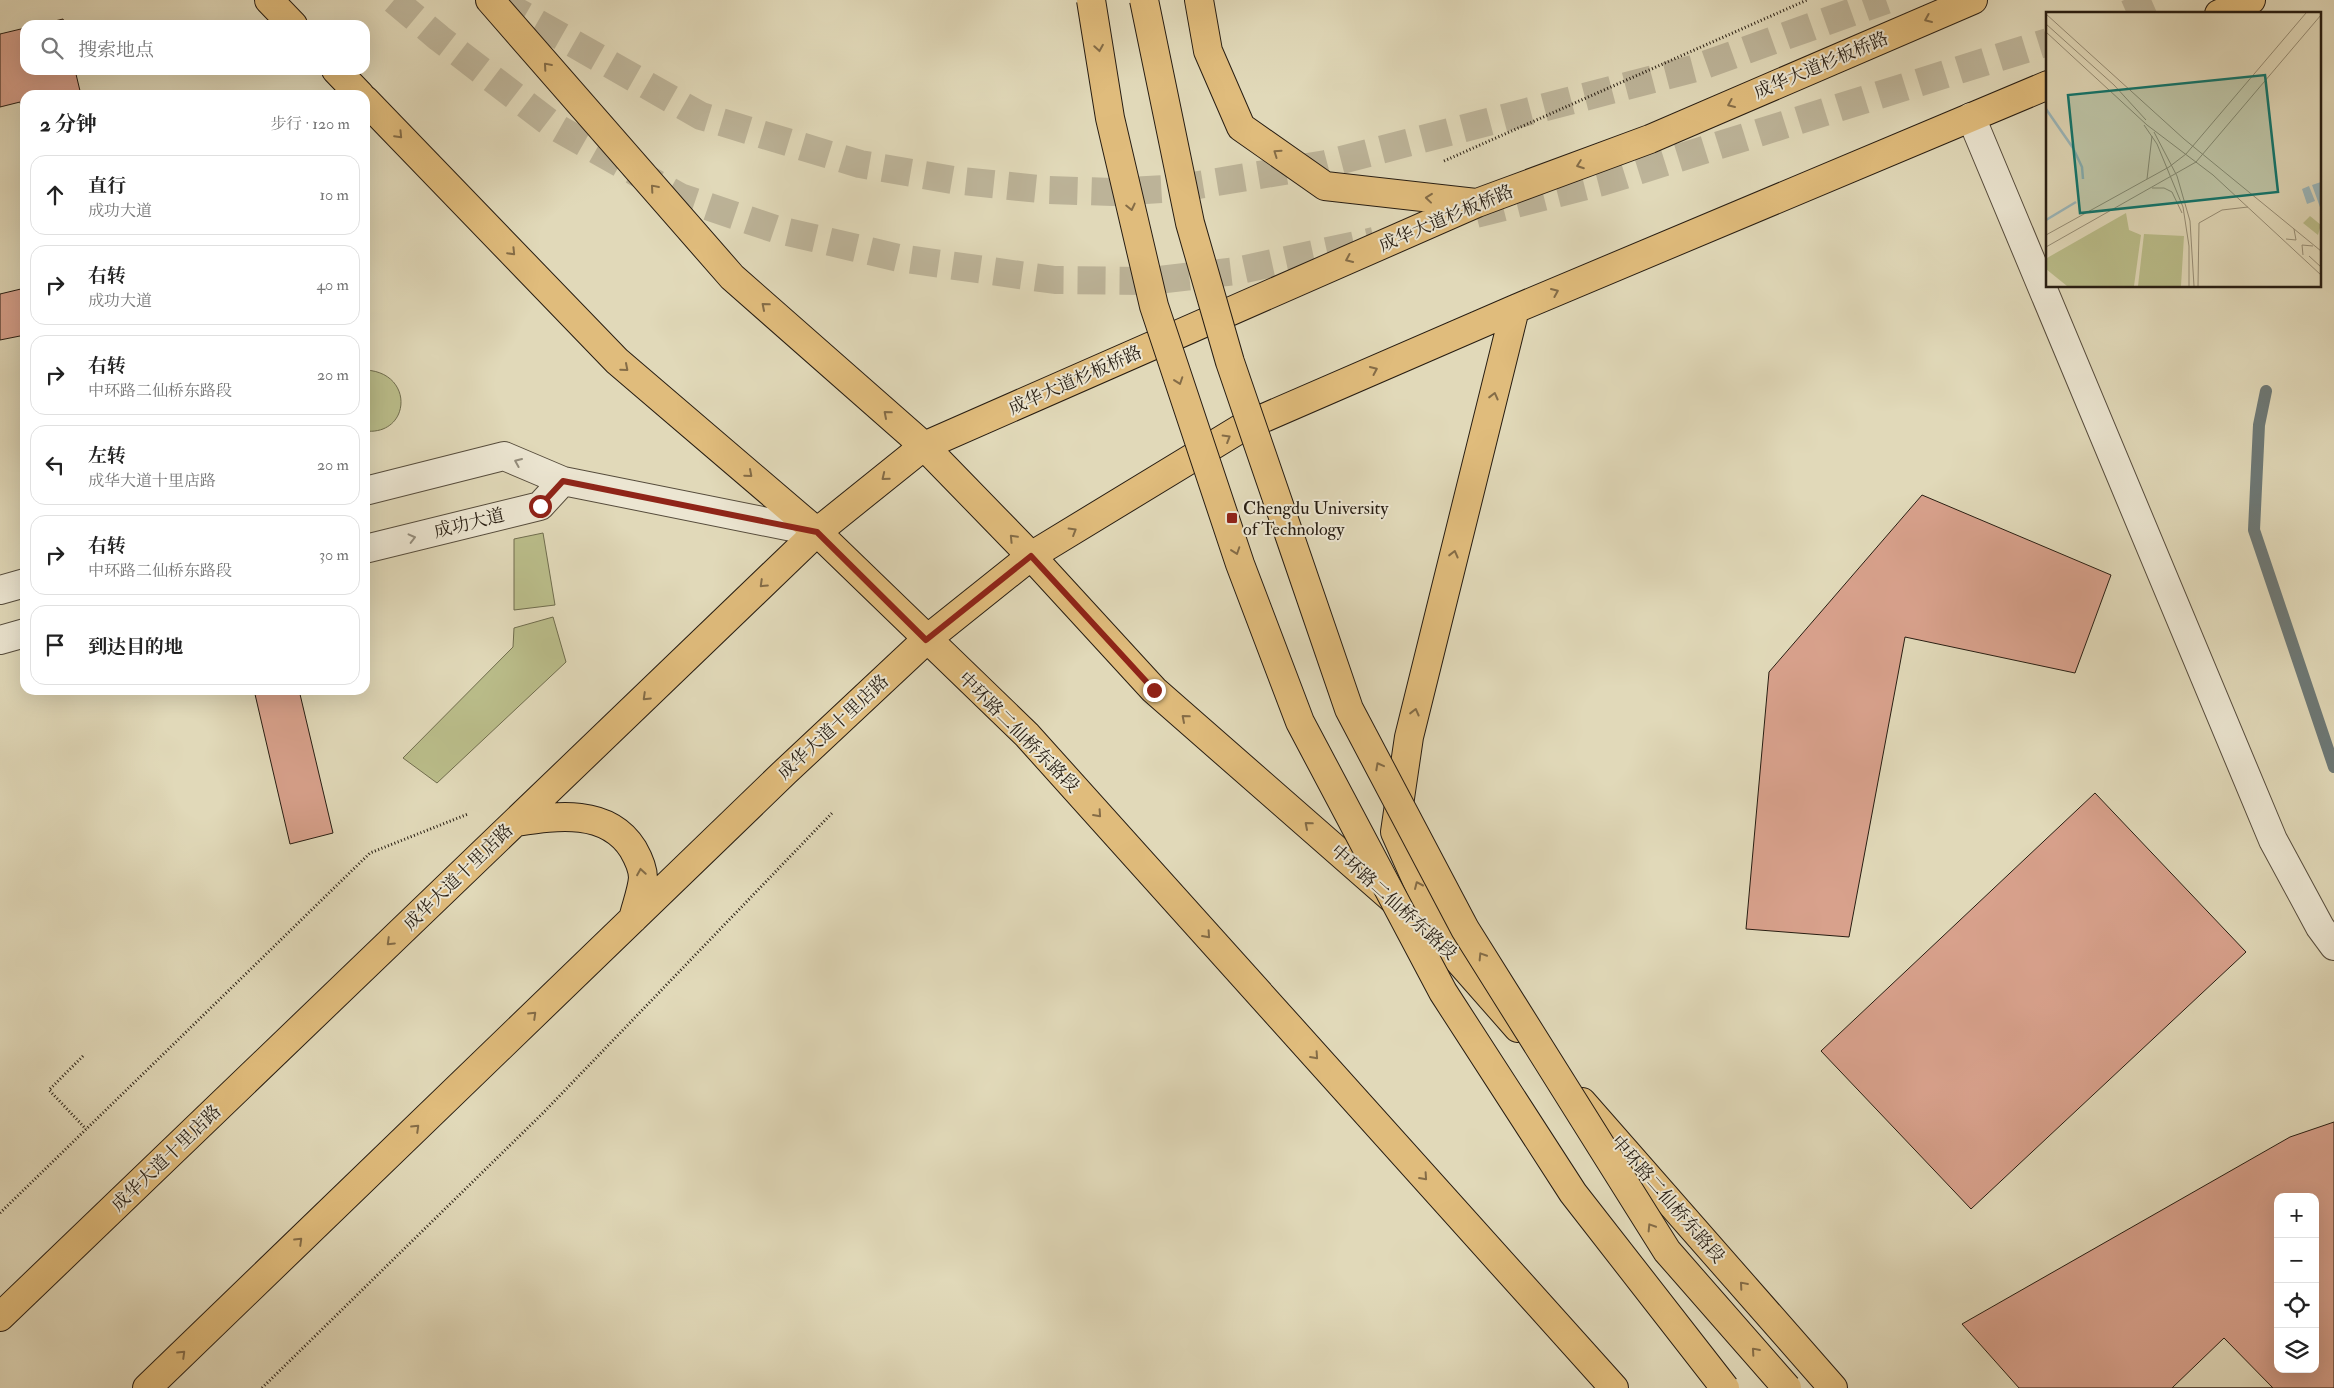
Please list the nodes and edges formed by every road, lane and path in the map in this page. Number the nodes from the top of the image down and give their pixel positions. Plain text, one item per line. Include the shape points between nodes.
1 (269, 0) edge
2 (490, 0) edge
3 (1091, 0) edge
4 (1144, 0) edge
5 (1199, 0) edge
6 (1807, 0) edge
7 (1973, 0) edge
8 (2252, 0) edge
9 (2224, 12) edge
10 (288, 20) edge
11 (341, 75) edge
12 (2046, 86) edge
13 (355, 90) edge
14 (370, 105) edge
15 (1971, 117) junction
16 (1438, 164) dead end
17 (1477, 203) junction
18 (1515, 309) junction
19 (924, 446) junction
20 (563, 481) junction
21 (370, 490) edge
22 (817, 532) junction
23 (370, 548) edge
24 (1031, 556) junction
25 (20, 584) edge
26 (0, 590) edge
27 (20, 634) edge
28 (0, 640) edge
29 (926, 640) junction
30 (472, 812) dead end
31 (832, 813) dead end
32 (516, 822) junction
33 (633, 919) junction
34 (1445, 946) junction
35 (2334, 946) edge
36 (83, 1056) dead end
37 (86, 1129) junction
38 (0, 1213) edge
39 (0, 1317) edge
40 (147, 1388) edge
41 (262, 1388) edge
42 (1614, 1388) edge
43 (1725, 1388) edge
44 (1788, 1388) edge
45 (1833, 1388) edge

1 - 10 main road
19 -> 2 main road, 中环路二仙桥东路段 via 732,277
3 -> 43 main road, bridge via 1110,118 1154,306 1240,564 1300,722 1443,992 1573,1192
44 -> 4 main road, bridge via 1667,1252 1465,929 1349,709 1230,362 1190,223
17 -> 5 main road via 1325,186 1241,127 1208,51
6 - 16 path
7 -> 17 main road, 成华大道杉板桥路 via 1650,139
8 - 9 main road
11 - 13 main road
12 - 15 main road
14 -> 22 main road, 中环路二仙桥东路段 via 616,361
18 -> 15 main road
15 - 35 street via 2273,840 2320,927
17 -> 19 main road, 成华大道杉板桥路
24 -> 18 main road via 1244,427
34 -> 18 main road via 1395,832 1409,737
19 -> 22 main road, 成华大道十里店路
24 -> 19 main road, 中环路二仙桥东路段
20 -> 21 street via 504,456
20 - 22 street
23 -> 20 street, 成功大道 via 540,506
22 - 29 main road, 中环路二仙桥东路段
22 -> 32 main road, 成华大道十里店路
24 - 29 main road, 成华大道十里店路
34 -> 24 main road, 中环路二仙桥东路段 via 1154,690
25 - 26 street
27 - 28 street
29 - 33 main road, 成华大道十里店路
29 -> 42 main road, 中环路二仙桥东路段 via 1033,742
30 - 37 path via 370,853
31 - 41 path via 544,1112
33 -> 32 main road via 643,877 637,856 627,839 600,821 577,817
32 -> 39 main road, 成华大道十里店路
40 -> 33 main road, 成华大道十里店路
45 -> 34 main road, 中环路二仙桥东路段
36 - 37 path via 49,1090
37 - 38 path

